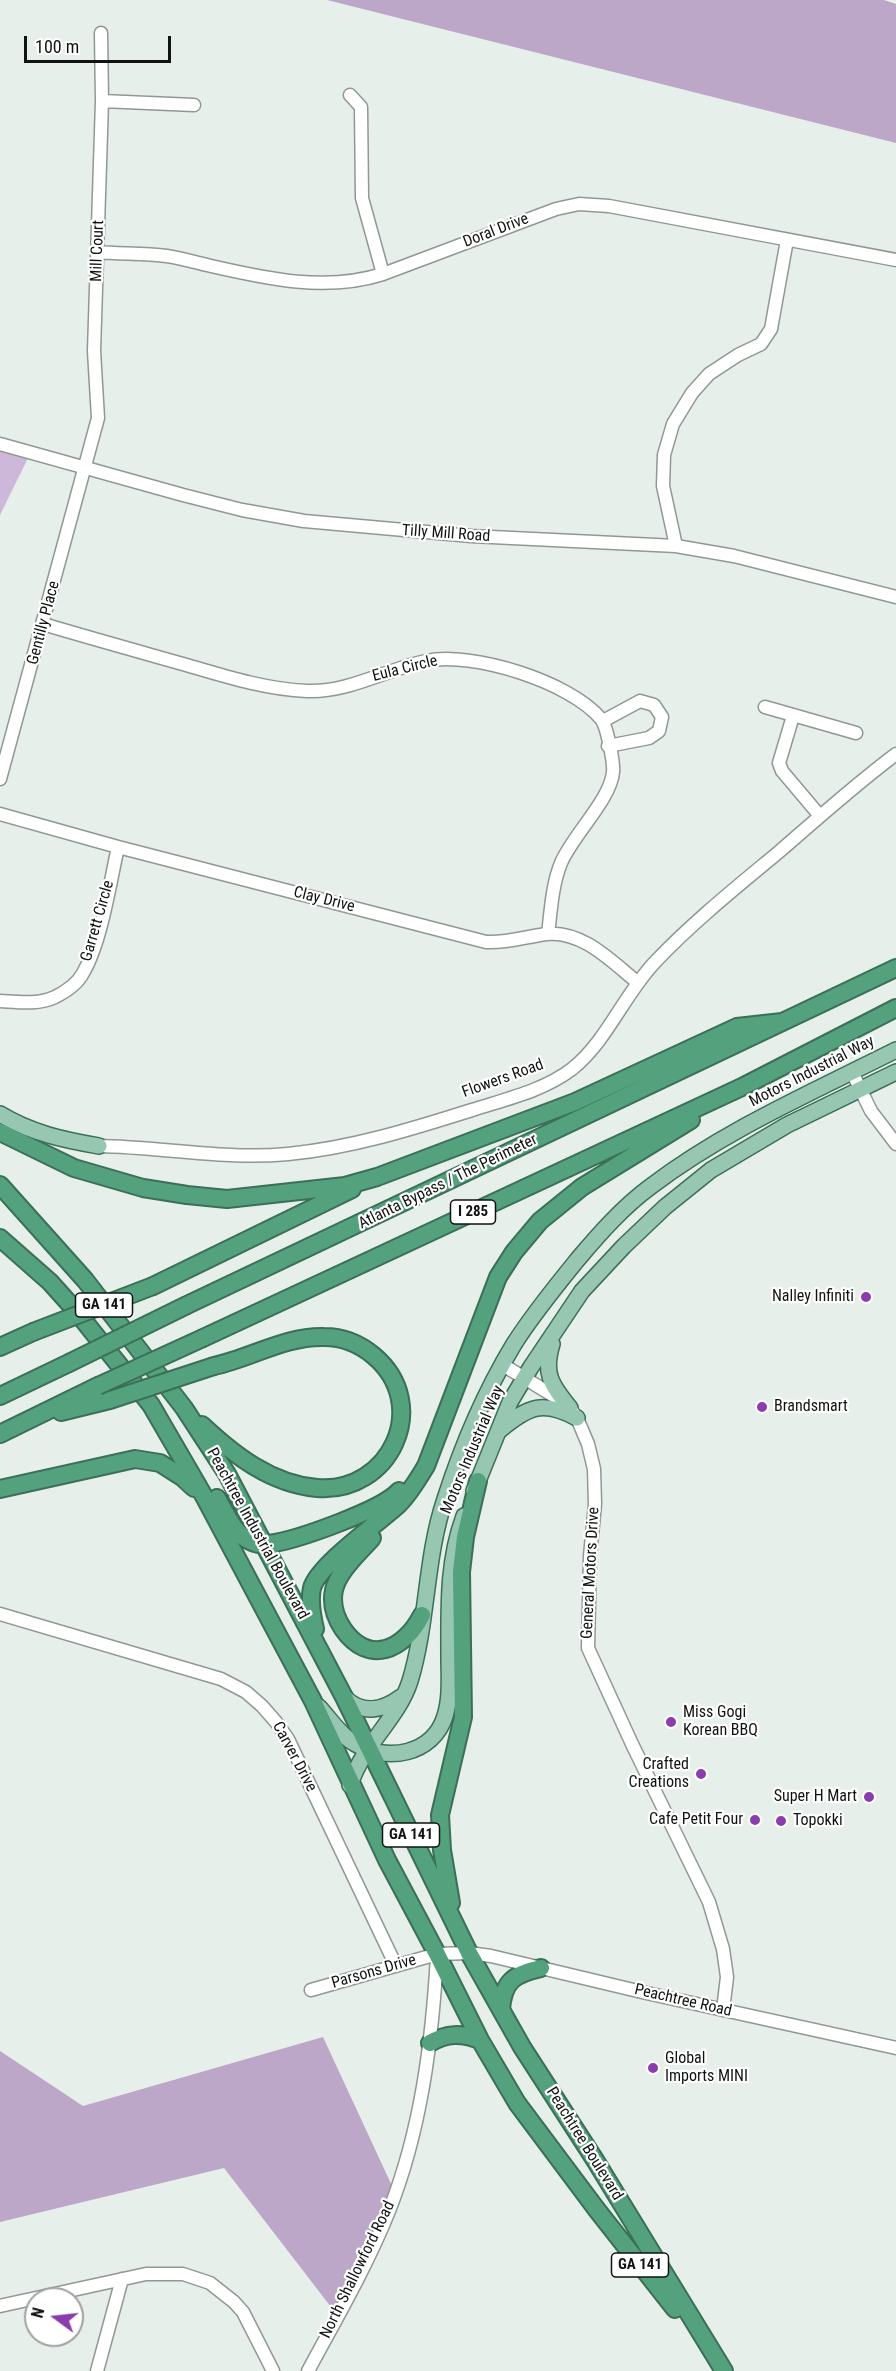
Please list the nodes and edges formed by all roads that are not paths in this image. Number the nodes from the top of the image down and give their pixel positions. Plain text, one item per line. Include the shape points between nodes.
1 (101, 33) dead end
2 (350, 95) dead end
3 (102, 101) junction
4 (194, 105) dead end
5 (787, 240) junction
6 (98, 252) junction
7 (896, 260) edge
8 (383, 274) junction
9 (0, 444) edge
10 (86, 466) junction
11 (676, 546) junction
12 (896, 597) edge
13 (43, 624) junction
14 (765, 707) dead end
15 (793, 716) junction
16 (603, 721) junction
17 (856, 733) dead end
18 (609, 746) junction
19 (896, 754) edge
20 (0, 778) edge
21 (0, 814) edge
22 (820, 816) junction
23 (118, 847) junction
24 (548, 934) junction
25 (896, 968) edge
26 (637, 982) junction
27 (0, 1001) edge
28 (896, 1008) edge
29 (782, 1022) junction
30 (896, 1050) edge
31 (852, 1072) junction
32 (896, 1072) edge
33 (744, 1086) junction
34 (860, 1090) junction
35 (0, 1114) edge
36 (0, 1132) edge
37 (896, 1144) edge
38 (99, 1146) joint
39 (377, 1177) junction
40 (0, 1185) edge
41 (0, 1193) edge
42 (20, 1207) junction
43 (0, 1238) edge
44 (557, 1328) junction
45 (0, 1347) edge
46 (503, 1365) junction
47 (525, 1377) junction
48 (0, 1396) edge
49 (151, 1405) junction
50 (184, 1408) junction
51 (573, 1413) junction
52 (31, 1419) junction
53 (498, 1431) junction
54 (437, 1433) junction
55 (0, 1434) edge
56 (478, 1481) junction
57 (0, 1489) edge
58 (205, 1498) junction
59 (400, 1503) junction
60 (265, 1545) junction
61 (0, 1614) edge
62 (422, 1615) junction
63 (321, 1653) junction
64 (406, 1693) junction
65 (344, 1697) junction
66 (312, 1701) junction
67 (367, 1748) junction
68 (350, 1785) junction
69 (454, 1922) junction
70 (469, 1953) junction
71 (437, 1954) junction
72 (396, 1966) junction
73 (541, 1968) junction
74 (310, 1990) dead end
75 (501, 2010) junction
76 (723, 2010) junction
77 (480, 2040) junction
78 (430, 2043) junction
79 (896, 2048) edge
80 (122, 2279) junction
81 (0, 2306) edge
82 (722, 2367) edge
83 (97, 2371) edge
84 (273, 2371) edge
85 (308, 2371) edge

1 - 3 street, Mill Court
2 - 8 street via 361,107 362,198
3 - 4 street
3 - 6 street, Mill Court
5 - 7 street, Doral Drive
5 - 8 street, Doral Drive via 609,206 579,204 538,214
5 - 11 street via 771,329 761,344 709,374 673,424 664,455 663,486
6 - 8 street, Doral Drive via 167,256 297,283 342,282
6 - 10 street, Mill Court via 94,351 98,418
9 - 10 street, Tilly Mill Road
10 - 11 street, Tilly Mill Road via 202,500 304,521 471,536
10 - 13 street, Gentilly Place
11 - 12 street, Tilly Mill Road via 734,556
13 - 16 street, Eula Circle via 257,686 309,691 344,686 426,660 487,664 569,692
13 - 20 street, Gentilly Place
14 - 15 street
15 - 17 street
15 - 22 street via 779,763
16 - 18 street
16 - 18 street via 640,701 654,705 662,717 659,731 649,738
18 - 24 street via 613,773 607,790 561,862
19 - 22 street, Flowers Road
21 - 23 street, Clay Drive
22 - 26 street, Flowers Road via 672,945
23 - 24 street, Clay Drive via 486,942 508,943
23 - 27 street, Garrett Circle via 98,934 83,974 55,997 36,1002
24 - 26 street, Clay Drive via 577,937
25 - 29 highway, Atlanta Bypass / The Perimeter / I 285
26 - 38 street, Flowers Road via 597,1043 562,1075 525,1093 412,1129 287,1154
28 - 33 highway, I 285
29 - 39 highway via 737,1027 575,1102
29 - 48 highway, Atlanta Bypass / The Perimeter / I 285, bridge
30 - 31 main road, Motors Industrial Way
31 - 34 street
31 - 46 main road, Motors Industrial Way via 714,1143 649,1187 609,1224 555,1286
32 - 34 main road, Motors Industrial Way
33 - 52 highway, I 285, bridge
33 - 54 highway via 582,1187 540,1221 498,1277
34 - 37 street
34 - 44 main road, Motors Industrial Way via 787,1125 711,1170 624,1246 582,1291
35 - 38 main road, Flowers Road via 22,1127
36 - 39 highway via 74,1168 143,1188 187,1195 227,1199 345,1186
39 - 45 highway, bridge via 153,1286
40 - 42 highway, Peachtree Industrial Boulevard / GA 141
41 - 42 highway
42 - 50 highway, Peachtree Industrial Boulevard / GA 141 via 85,1280
43 - 49 highway, Peachtree Industrial Boulevard / GA 141 via 50,1282
44 - 47 main road, Motors Industrial Way
44 - 51 main road via 548,1369 555,1391
46 - 47 street
46 - 62 main road, Motors Industrial Way via 445,1499
47 - 51 street
47 - 53 main road, Motors Industrial Way
49 - 58 highway, Peachtree Industrial Boulevard / GA 141
49 - 60 highway via 181,1439 237,1532
50 - 52 highway, bridge via 241,1458 279,1478 328,1488 359,1480 376,1470 394,1445 401,1414 397,1390 380,1361 356,1344 313,1337 279,1344 110,1400
50 - 60 highway, Peachtree Industrial Boulevard / GA 141 via 227,1474
51 - 53 main road via 533,1408
51 - 76 street, General Motors Drive via 588,1444 594,1469 588,1648 709,1902 727,1977
52 - 55 highway, I 285
53 - 56 main road, Motors Industrial Way
54 - 59 highway via 426,1466
54 - 60 highway via 416,1472 393,1498 359,1515
56 - 67 main road, Motors Industrial Way via 451,1559 446,1716 432,1738 408,1753 397,1755
56 - 69 highway via 461,1572 463,1717 440,1815
57 - 58 highway via 143,1459 172,1470
58 - 66 highway, Peachtree Industrial Boulevard / GA 141
59 - 62 highway via 339,1577 332,1605 351,1640 370,1650 395,1644
59 - 63 highway via 329,1564 312,1587 311,1610
60 - 63 highway, Peachtree Industrial Boulevard / GA 141
61 - 72 street, Carver Drive via 221,1679 262,1706 288,1739
62 - 64 main road, Motors Industrial Way
63 - 65 highway, Peachtree Industrial Boulevard / GA 141
64 - 65 main road via 373,1710 352,1706
64 - 67 main road, Motors Industrial Way
65 - 67 highway, Peachtree Industrial Boulevard / GA 141
66 - 67 main road, Motors Industrial Way via 347,1738
66 - 68 highway, Peachtree Industrial Boulevard / GA 141
67 - 68 main road, Motors Industrial Way
67 - 69 highway, Peachtree Industrial Boulevard / GA 141
68 - 71 highway, Peachtree Industrial Boulevard / GA 141
69 - 70 highway, Peachtree Boulevard / GA 141
70 - 71 street, Parsons Drive
70 - 73 street, Peachtree Road
70 - 75 highway, Peachtree Boulevard / GA 141
71 - 72 street, Parsons Drive
71 - 77 highway, Peachtree Boulevard / GA 141
71 - 78 street, North Shallowford Road
72 - 74 street, Parsons Drive
73 - 75 highway via 519,1974 511,1981
73 - 76 street, Peachtree Road
75 - 82 highway, Peachtree Boulevard / GA 141
76 - 79 street, Peachtree Road
77 - 78 highway via 450,2034
77 - 82 highway, Peachtree Boulevard / GA 141 via 517,2103
78 - 85 street, North Shallowford Road via 418,2116 392,2203
80 - 81 street
80 - 83 street
80 - 84 street via 146,2274 183,2274 210,2283 243,2313

